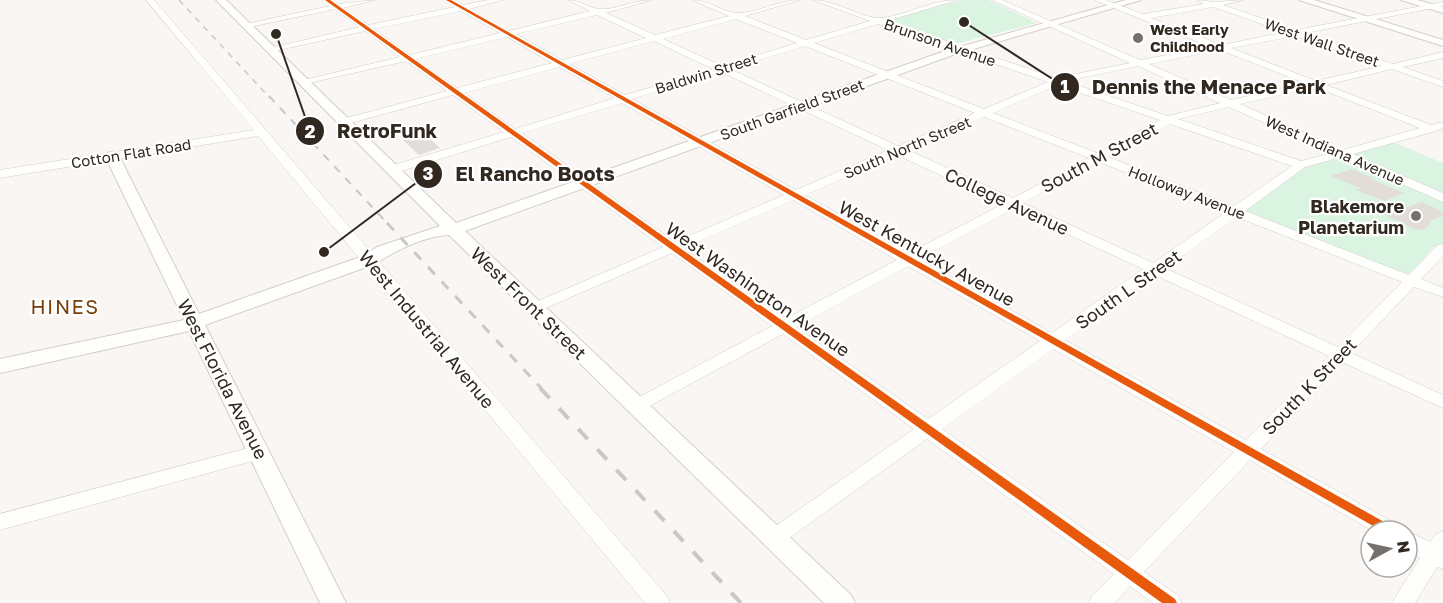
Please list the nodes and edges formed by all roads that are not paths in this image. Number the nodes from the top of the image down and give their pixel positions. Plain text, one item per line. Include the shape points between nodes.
1 (150, 0) edge
2 (221, 0) edge
3 (371, 0) edge
4 (448, 0) edge
5 (500, 0) edge
6 (572, 0) edge
7 (648, 0) edge
8 (696, 0) edge
9 (796, 0) edge
10 (817, 0) edge
11 (953, 0) edge
12 (996, 0) edge
13 (1098, 0) edge
14 (1136, 0) edge
15 (1201, 0) edge
16 (1239, 0) edge
17 (1304, 0) edge
18 (1406, 0) edge
19 (1418, 0) edge
20 (934, 2) edge
21 (332, 3) edge
22 (1214, 4) junction
23 (1115, 7) junction
24 (1439, 7) edge
25 (462, 8) junction
26 (598, 12) junction
27 (737, 16) junction
28 (1142, 17) junction
29 (1365, 19) junction
30 (878, 21) junction
31 (1050, 24) junction
32 (245, 25) junction
33 (367, 28) junction
34 (1295, 33) junction
35 (508, 34) junction
36 (655, 38) junction
37 (806, 43) junction
38 (1443, 44) edge
39 (1220, 48) junction
40 (961, 49) junction
41 (270, 50) junction
42 (1443, 55) edge
43 (408, 57) junction
44 (1139, 63) junction
45 (561, 64) junction
46 (1392, 66) junction
47 (721, 69) junction
48 (888, 75) junction
49 (1057, 82) junction
50 (303, 83) junction
51 (1315, 84) junction
52 (1443, 84) edge
53 (456, 92) junction
54 (624, 99) junction
55 (1230, 104) junction
56 (801, 106) junction
57 (985, 113) junction
58 (1168, 120) junction
59 (343, 122) junction
60 (1439, 129) edge
61 (261, 132) junction
62 (513, 133) junction
63 (700, 142) junction
64 (898, 150) junction
65 (1342, 153) junction
66 (112, 156) junction
67 (1098, 158) junction
68 (1301, 165) junction
69 (391, 170) junction
70 (0, 174) edge
71 (584, 184) junction
72 (795, 195) junction
73 (1443, 198) edge
74 (1013, 204) junction
75 (1237, 212) junction
76 (453, 230) junction
77 (674, 248) junction
78 (1443, 248) edge
79 (909, 259) junction
80 (369, 260) junction
81 (1156, 270) junction
82 (1411, 280) junction
83 (1443, 293) edge
84 (534, 308) junction
85 (194, 322) junction
86 (784, 326) junction
87 (1054, 341) junction
88 (1339, 354) junction
89 (0, 366) edge
90 (1443, 402) edge
91 (636, 406) junction
92 (928, 429) junction
93 (1248, 450) junction
94 (260, 452) junction
95 (1370, 519) edge
96 (0, 522) edge
97 (774, 538) junction
98 (1419, 544) edge
99 (1440, 552) edge
100 (1129, 573) junction
101 (333, 603) edge
102 (659, 603) edge
103 (842, 603) edge
104 (1100, 603) edge
105 (1171, 603) edge
106 (1403, 603) edge

1 - 61 street, West Industrial Avenue
2 - 32 main road, West Front Street
3 - 21 street
4 - 25 street, West Kentucky Avenue
5 - 25 street
6 - 26 street, College Avenue
7 - 26 street
8 - 27 street, Holloway Avenue
9 - 27 street
10 - 30 street, Brunson Avenue
11 - 20 street, Baldwin Street
12 - 31 street, West Indiana Avenue
13 - 23 street
14 - 23 main road, South Garfield Street
15 - 22 street, West Wall Street
16 - 22 street
17 - 29 main road
18 - 24 main road
19 - 24 main road
20 - 30 street, Baldwin Street
21 - 32 street
21 - 33 street, West Washington Avenue
22 - 28 street
22 - 34 street, West Wall Street
23 - 28 street
23 - 31 main road, South Garfield Street
24 - 29 street, South North Street
25 - 33 street
25 - 35 street, West Kentucky Avenue
26 - 35 street
26 - 36 street, College Avenue
27 - 36 street
27 - 37 street, Holloway Avenue
28 - 39 street
29 - 34 street, South North Street
29 - 38 main road
30 - 37 street, Baldwin Street
30 - 40 street, Brunson Avenue
31 - 40 main road, South Garfield Street
31 - 44 street, West Indiana Avenue
32 - 41 main road, West Front Street
33 - 41 street
33 - 43 street, West Washington Avenue
34 - 39 street, South North Street
34 - 46 street, West Wall Street
35 - 43 street
35 - 45 street, West Kentucky Avenue
36 - 45 street
36 - 47 street, College Avenue
37 - 47 street, Baldwin Street
37 - 48 street, Holloway Avenue
39 - 44 street, South North Street
39 - 51 street
40 - 48 main road, South Garfield Street
40 - 49 street, Brunson Avenue
41 - 50 main road, West Front Street
42 - 46 street, South M Street
43 - 50 street
43 - 53 street, West Washington Avenue
44 - 49 street, South North Street
44 - 55 street, West Indiana Avenue
45 - 53 street
45 - 54 street, West Kentucky Avenue
46 - 51 street, South M Street
46 - 52 street, West Wall Street
47 - 54 street, Baldwin Street
47 - 56 street, College Avenue
48 - 56 main road, South Garfield Street
48 - 57 street, Holloway Avenue
49 - 57 street, South North Street
49 - 58 street, Brunson Avenue
50 - 59 main road, West Front Street
51 - 55 street, South M Street
51 - 60 street
53 - 59 street
53 - 62 street, West Washington Avenue
54 - 62 street, Baldwin Street
54 - 63 street, West Kentucky Avenue
55 - 58 street, South M Street
55 - 65 street, West Indiana Avenue
56 - 63 main road, South Garfield Street
56 - 64 street, College Avenue
57 - 64 street, South North Street
57 - 67 street, Holloway Avenue
58 - 67 street, South M Street
58 - 68 street, Brunson Avenue
59 - 69 main road, West Front Street
60 - 65 street, South L Street
61 - 66 street, Cotton Flat Road
61 - 80 street, West Industrial Avenue
62 - 69 street, Baldwin Street
62 - 71 street, West Washington Avenue
63 - 71 main road, South Garfield Street
63 - 72 street, West Kentucky Avenue
64 - 72 street, South North Street
64 - 74 street, College Avenue
65 - 68 street, South L Street
65 - 73 street, West Indiana Avenue
66 - 70 street, Cotton Flat Road
66 - 85 main road, West Florida Avenue
67 - 74 street, South M Street
67 - 75 street, Holloway Avenue
68 - 75 street, South L Street
69 - 76 main road, West Front Street
71 - 76 main road, South Garfield Street
71 - 77 street, West Washington Avenue
72 - 77 street, South North Street
72 - 79 street, West Kentucky Avenue
74 - 79 street, South M Street
74 - 81 street, College Avenue
75 - 81 street, South L Street
75 - 82 street, Holloway Avenue
76 - 80 main road, South Garfield Street via 441,239 387,258
76 - 84 main road, West Front Street
77 - 84 street, South North Street
77 - 86 street, West Washington Avenue
78 - 82 street, South K Street
79 - 86 street, South M Street
79 - 87 street, West Kentucky Avenue
80 - 85 main road, South Garfield Street
80 - 102 street, West Industrial Avenue
81 - 87 street, South L Street
81 - 88 street, College Avenue
82 - 83 street, Holloway Avenue
82 - 88 street, South K Street
84 - 91 main road, West Front Street
85 - 89 main road, South Garfield Street
85 - 94 main road, West Florida Avenue
86 - 91 street, South M Street
86 - 92 street, West Washington Avenue
87 - 92 street, South L Street
87 - 93 street, West Kentucky Avenue
88 - 90 street, College Avenue
88 - 93 street, South K Street
91 - 97 main road, West Front Street
92 - 97 street, South L Street
92 - 100 street, West Washington Avenue
93 - 95 street, West Kentucky Avenue
93 - 100 street, South K Street
94 - 96 street
94 - 101 main road, West Florida Avenue
97 - 103 main road, West Front Street
98 - 99 street
99 - 106 street
100 - 104 street, South K Street
100 - 105 street, West Washington Avenue

